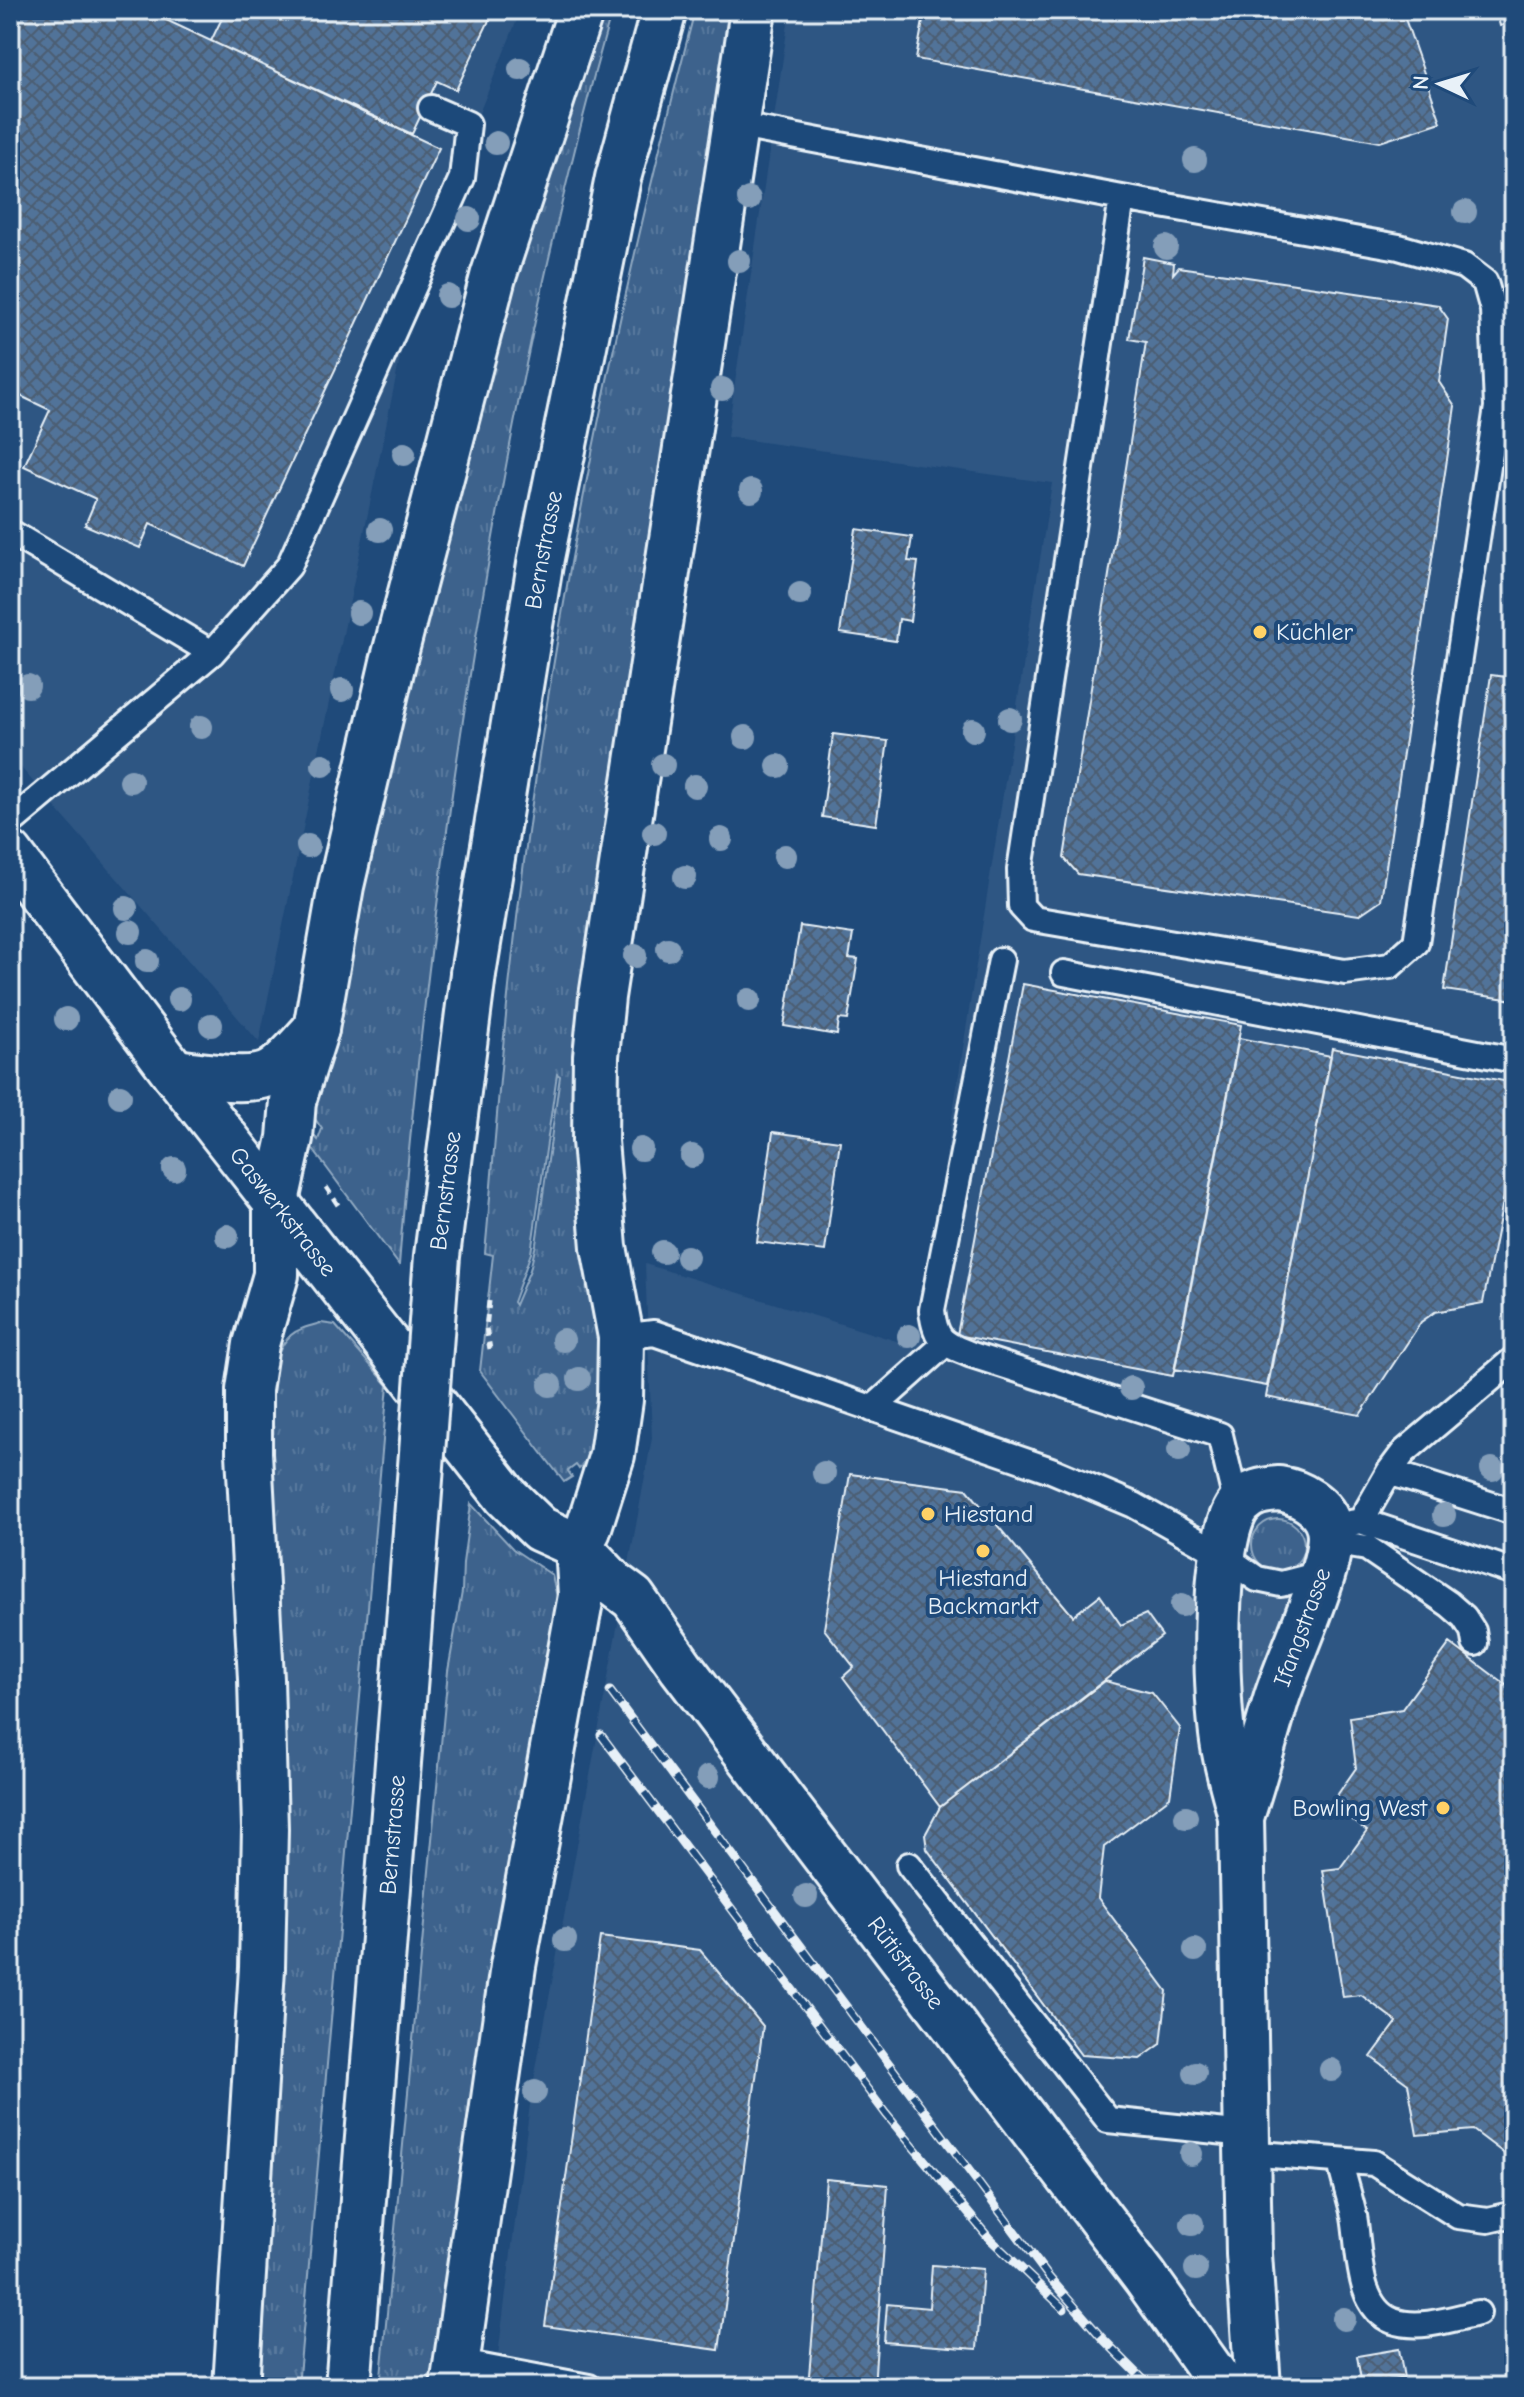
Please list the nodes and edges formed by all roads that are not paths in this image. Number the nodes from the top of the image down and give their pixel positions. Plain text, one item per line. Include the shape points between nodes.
1 (581, 10) edge
2 (664, 10) edge
3 (753, 10) edge
4 (431, 108) dead end
5 (734, 125) junction
6 (1122, 198) junction
7 (10, 532) edge
8 (212, 653) junction
9 (10, 823) edge
10 (10, 854) edge
11 (1001, 960) dead end
12 (1064, 973) dead end
13 (316, 1029) junction
14 (1514, 1060) edge
15 (174, 1072) junction
16 (276, 1201) junction
17 (621, 1337) junction
18 (945, 1344) junction
19 (1514, 1359) edge
20 (872, 1409) junction
21 (1389, 1472) junction
22 (1237, 1506) junction
23 (1514, 1512) edge
24 (1336, 1541) junction
25 (578, 1546) junction
26 (1223, 1555) junction
27 (1514, 1572) edge
28 (1475, 1643) dead end
29 (1241, 1817) junction
30 (909, 1865) dead end
31 (1247, 2143) junction
32 (1340, 2162) junction
33 (1514, 2214) edge
34 (1478, 2313) dead end
35 (454, 2375) edge
36 (236, 2387) edge
37 (348, 2387) edge
38 (589, 2387) edge
39 (1223, 2387) edge
40 (1258, 2387) edge

1 - 13 street via 493,277 429,523 341,886
2 - 37 street, Bernstrasse, bridge via 618,178 541,558 473,974 437,1256
3 - 5 street
4 - 8 lane via 468,124 462,178 289,566
5 - 6 lane
5 - 17 street via 596,1056 595,1141 604,1247
6 - 6 lane via 1020,870 1021,906 1033,919 1345,972 1390,966 1416,943 1497,407 1493,310 1485,282 1464,266 1399,247
7 - 8 lane
8 - 9 lane
10 - 15 street, Gaswerkstrasse
11 - 18 lane via 932,1310 934,1328
12 - 14 lane
13 - 15 street via 273,1072 230,1077
13 - 16 street via 293,1101
15 - 16 street, Gaswerkstrasse
16 - 25 street, Gaswerkstrasse via 506,1496 540,1529
16 - 36 street via 276,1275 249,1390 265,1829 262,1968
17 - 20 lane via 654,1333
17 - 25 street via 612,1455
18 - 20 lane
18 - 22 lane via 1220,1435
19 - 21 lane via 1404,1452
20 - 26 lane via 1051,1470 1134,1505
21 - 23 lane
21 - 24 lane
22 - 24 street via 1253,1493 1291,1491 1317,1506
22 - 26 street, Ifangstrasse
24 - 26 lane via 1290,1583 1257,1579
24 - 27 lane
24 - 28 lane via 1367,1548 1417,1581 1464,1617
24 - 29 street, Ifangstrasse via 1276,1699
25 - 35 street via 581,1596 513,1966
25 - 39 street, Rütistrasse via 633,1598
26 - 29 street, Ifangstrasse via 1218,1590 1222,1735
29 - 31 street, Ifangstrasse
30 - 31 lane via 1108,2120
31 - 32 lane
31 - 40 street
32 - 33 lane via 1374,2163 1458,2216 1488,2220
32 - 34 lane via 1364,2285 1380,2314 1413,2324
35 - 38 lane

